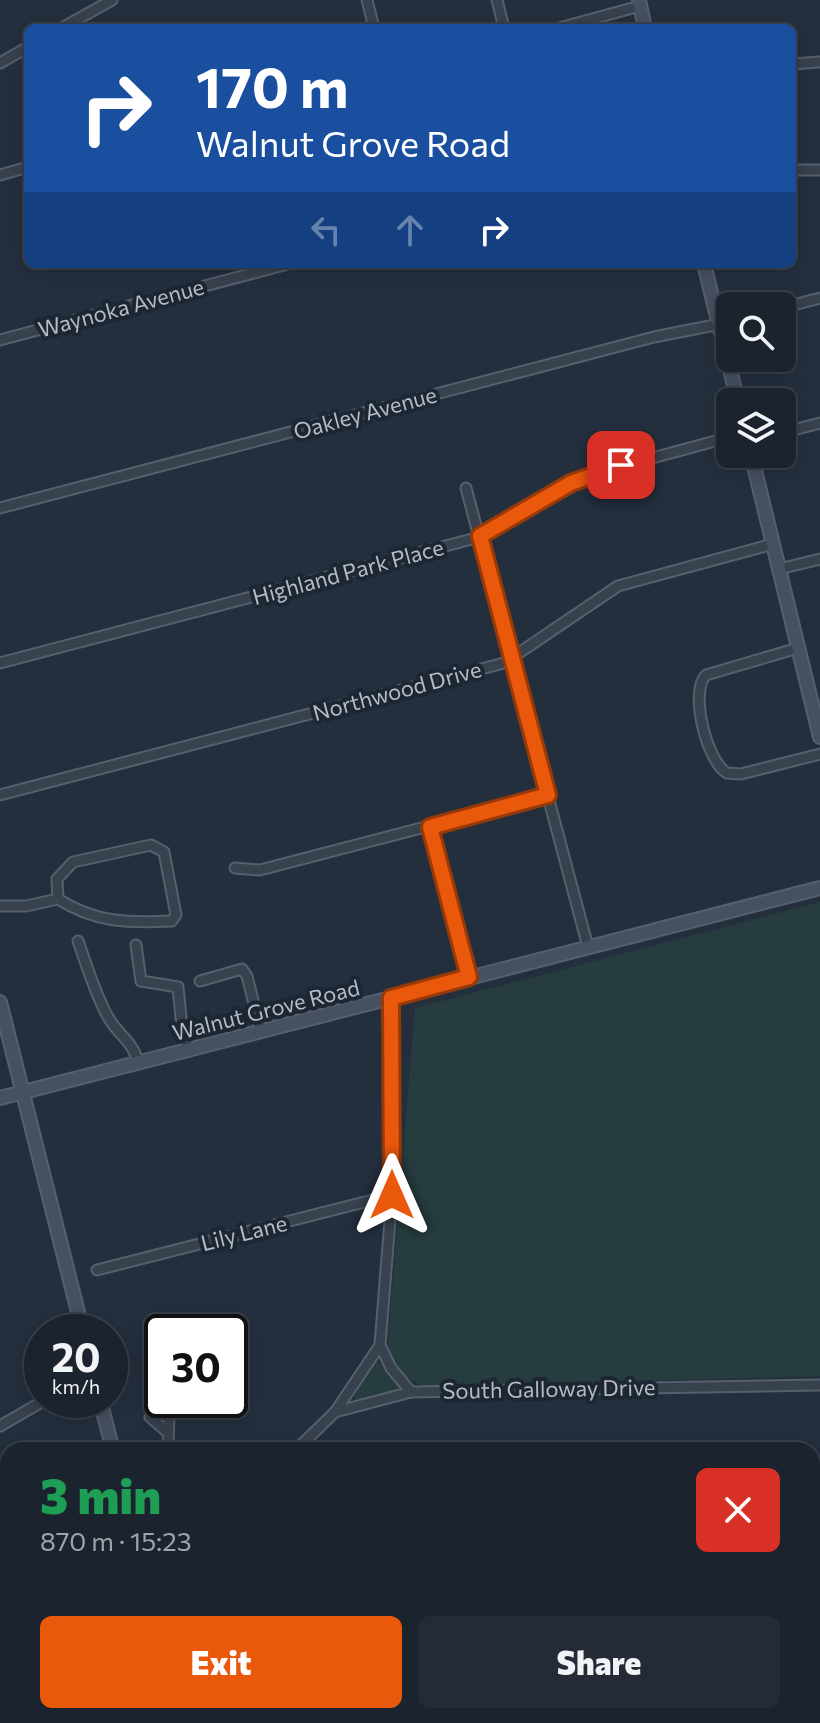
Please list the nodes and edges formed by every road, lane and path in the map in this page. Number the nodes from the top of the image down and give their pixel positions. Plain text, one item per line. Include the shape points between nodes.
1 (112, 0) edge
2 (367, 0) edge
3 (497, 0) edge
4 (639, 3) edge
5 (69, 24) edge
6 (373, 24) edge
7 (503, 24) edge
8 (572, 24) edge
9 (644, 24) edge
10 (24, 49) edge
11 (820, 62) edge
12 (0, 63) edge
13 (796, 64) edge
14 (24, 168) edge
15 (796, 170) edge
16 (820, 170) edge
17 (0, 175) edge
18 (273, 268) edge
19 (705, 268) edge
20 (716, 298) edge
21 (820, 298) edge
22 (796, 304) edge
23 (716, 325) edge
24 (0, 340) edge
25 (820, 423) edge
26 (796, 429) edge
27 (716, 441) edge
28 (754, 468) edge
29 (466, 488) dead end
30 (0, 508) edge
31 (480, 536) junction
32 (773, 544) junction
33 (820, 559) edge
34 (779, 569) junction
35 (798, 648) junction
36 (512, 659) junction
37 (0, 663) edge
38 (816, 703) edge
39 (820, 737) edge
40 (820, 754) edge
41 (0, 795) edge
42 (548, 795) junction
43 (430, 827) junction
44 (235, 868) dead end
45 (820, 888) edge
46 (58, 899) junction
47 (0, 906) edge
48 (78, 941) dead end
49 (136, 945) dead end
50 (588, 947) junction
51 (469, 977) junction
52 (200, 981) dead end
53 (391, 998) junction
54 (0, 1002) edge
55 (261, 1032) junction
56 (189, 1050) junction
57 (138, 1063) junction
58 (21, 1093) junction
59 (0, 1098) edge
60 (392, 1195) junction
61 (97, 1270) dead end
62 (78, 1314) edge
63 (380, 1345) junction
64 (820, 1385) edge
65 (411, 1392) junction
66 (24, 1412) edge
67 (335, 1412) junction
68 (105, 1418) edge
69 (0, 1426) edge
70 (166, 1431) dead end
71 (111, 1442) edge
72 (167, 1442) edge
73 (304, 1442) edge

1 - 5 street
2 - 6 street
3 - 7 street
4 - 8 street
4 - 9 main road
10 - 12 street
11 - 13 street
14 - 17 street
15 - 16 street
18 - 24 street, Waynoka Avenue
19 - 20 main road
21 - 22 street
23 - 30 street, Oakley Avenue
25 - 26 street
27 - 31 street, Highland Park Place via 593,473
28 - 32 main road
29 - 31 street
31 - 36 street
31 - 37 street, Highland Park Place
32 - 34 main road
32 - 36 street, Northwood Drive via 618,586
33 - 34 street
34 - 35 main road
35 - 38 main road
35 - 40 street via 717,670 701,679 697,700 722,770 741,774
36 - 41 street, Northwood Drive
36 - 42 street
38 - 39 main road
42 - 43 street
42 - 50 street
43 - 44 street via 260,870
43 - 51 street
45 - 50 main road, Walnut Grove Road
46 - 46 street via 101,919 172,921 176,915 164,852 151,845 73,862 57,879
46 - 47 street
48 - 57 street via 105,1013 135,1048
49 - 56 street via 141,981 178,987
50 - 51 main road, Walnut Grove Road
51 - 53 main road, Walnut Grove Road
52 - 55 street via 242,969
53 - 55 main road, Walnut Grove Road
53 - 60 street
54 - 58 main road
55 - 56 main road, Walnut Grove Road
56 - 57 main road, Walnut Grove Road
57 - 58 main road, Walnut Grove Road
58 - 59 main road, Walnut Grove Road
58 - 62 main road
60 - 61 street, Lily Lane
60 - 63 street
63 - 65 street
63 - 67 street
64 - 65 street, South Galloway Drive
65 - 67 street, South Galloway Drive
66 - 69 street
67 - 73 street, South Galloway Drive
68 - 71 main road
70 - 72 street

